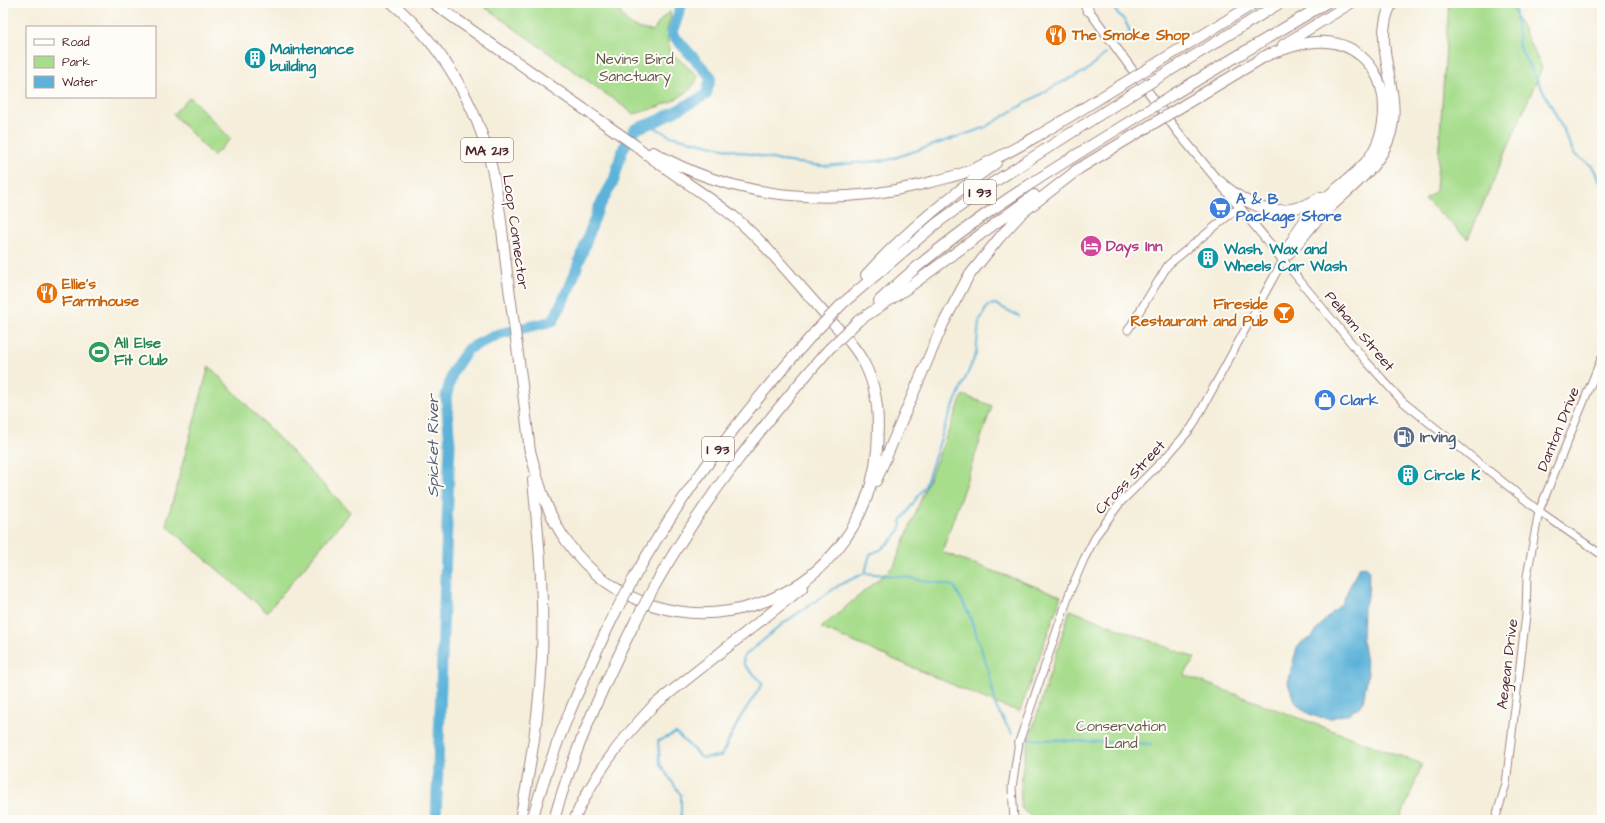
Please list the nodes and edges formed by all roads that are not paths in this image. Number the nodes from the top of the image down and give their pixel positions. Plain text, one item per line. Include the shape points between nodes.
1 (392, 3) edge
2 (433, 3) edge
3 (1240, 3) edge
4 (1255, 3) edge
5 (1280, 3) edge
6 (1326, 3) edge
7 (1351, 3) edge
8 (1392, 3) edge
9 (1085, 5) edge
10 (1194, 40) junction
11 (1263, 58) junction
12 (1022, 144) junction
13 (635, 145) junction
14 (1080, 168) junction
15 (1218, 181) junction
16 (1334, 189) junction
17 (1242, 210) junction
18 (1283, 260) junction
19 (842, 304) junction
20 (858, 321) junction
21 (1128, 330) dead end
22 (1602, 357) edge
23 (529, 447) junction
24 (864, 506) junction
25 (1538, 511) junction
26 (1602, 555) edge
27 (823, 566) junction
28 (520, 820) edge
29 (532, 820) edge
30 (554, 820) edge
31 (574, 820) edge
32 (1014, 820) edge
33 (1495, 820) edge

1 - 23 highway, Loop Connector / MA 213 via 421,32 445,62 468,100 483,137 496,188
2 - 13 highway
3 - 10 highway
4 - 10 highway
5 - 19 highway, I 93, bridge via 985,188 938,222
6 - 20 highway, I 93, bridge via 1043,175 976,220 906,277
7 - 11 highway
8 - 18 highway via 1383,37 1393,104 1393,123 1388,142 1373,166 1320,217
9 - 15 main road, Pelham Street via 1177,131
10 - 12 highway, bridge
11 - 14 highway, bridge
11 - 16 highway via 1292,45 1326,42 1342,45 1357,53 1374,72 1383,97 1381,132 1375,148 1365,163
12 - 13 highway via 968,171 932,182 877,194 825,198 794,197 724,183 688,170
12 - 19 highway via 952,194 920,221 882,257
13 - 24 highway via 745,226 846,337 861,357 874,385 878,416 875,467
14 - 20 highway via 1012,210 945,262
14 - 24 highway via 1022,213 968,277 943,324
15 - 16 highway via 1246,203 1276,210 1311,203
15 - 17 main road, Pelham Street
16 - 18 highway via 1296,232
17 - 18 main road, Pelham Street
17 - 21 street via 1234,211 1168,265
18 - 25 street, Pelham Street via 1402,401
18 - 32 street, Cross Street via 1192,427 1120,503 1097,534 1084,559 1068,596 1019,742 1012,787
19 - 29 highway, I 93, bridge via 814,332 754,402 672,514 616,610 588,669 541,787
20 - 30 highway, I 93, bridge via 829,349 750,443 694,521 655,585 606,682
22 - 25 street, Danton Drive
23 - 27 highway via 544,501 567,543 600,577 638,599 689,612 734,610 784,593
23 - 28 highway via 541,564 542,636 538,716
24 - 27 highway via 845,540
25 - 26 street, Pelham Street
25 - 33 street, Aegean Drive via 1527,576 1526,615 1506,784
27 - 31 highway via 804,587 653,706 605,763

